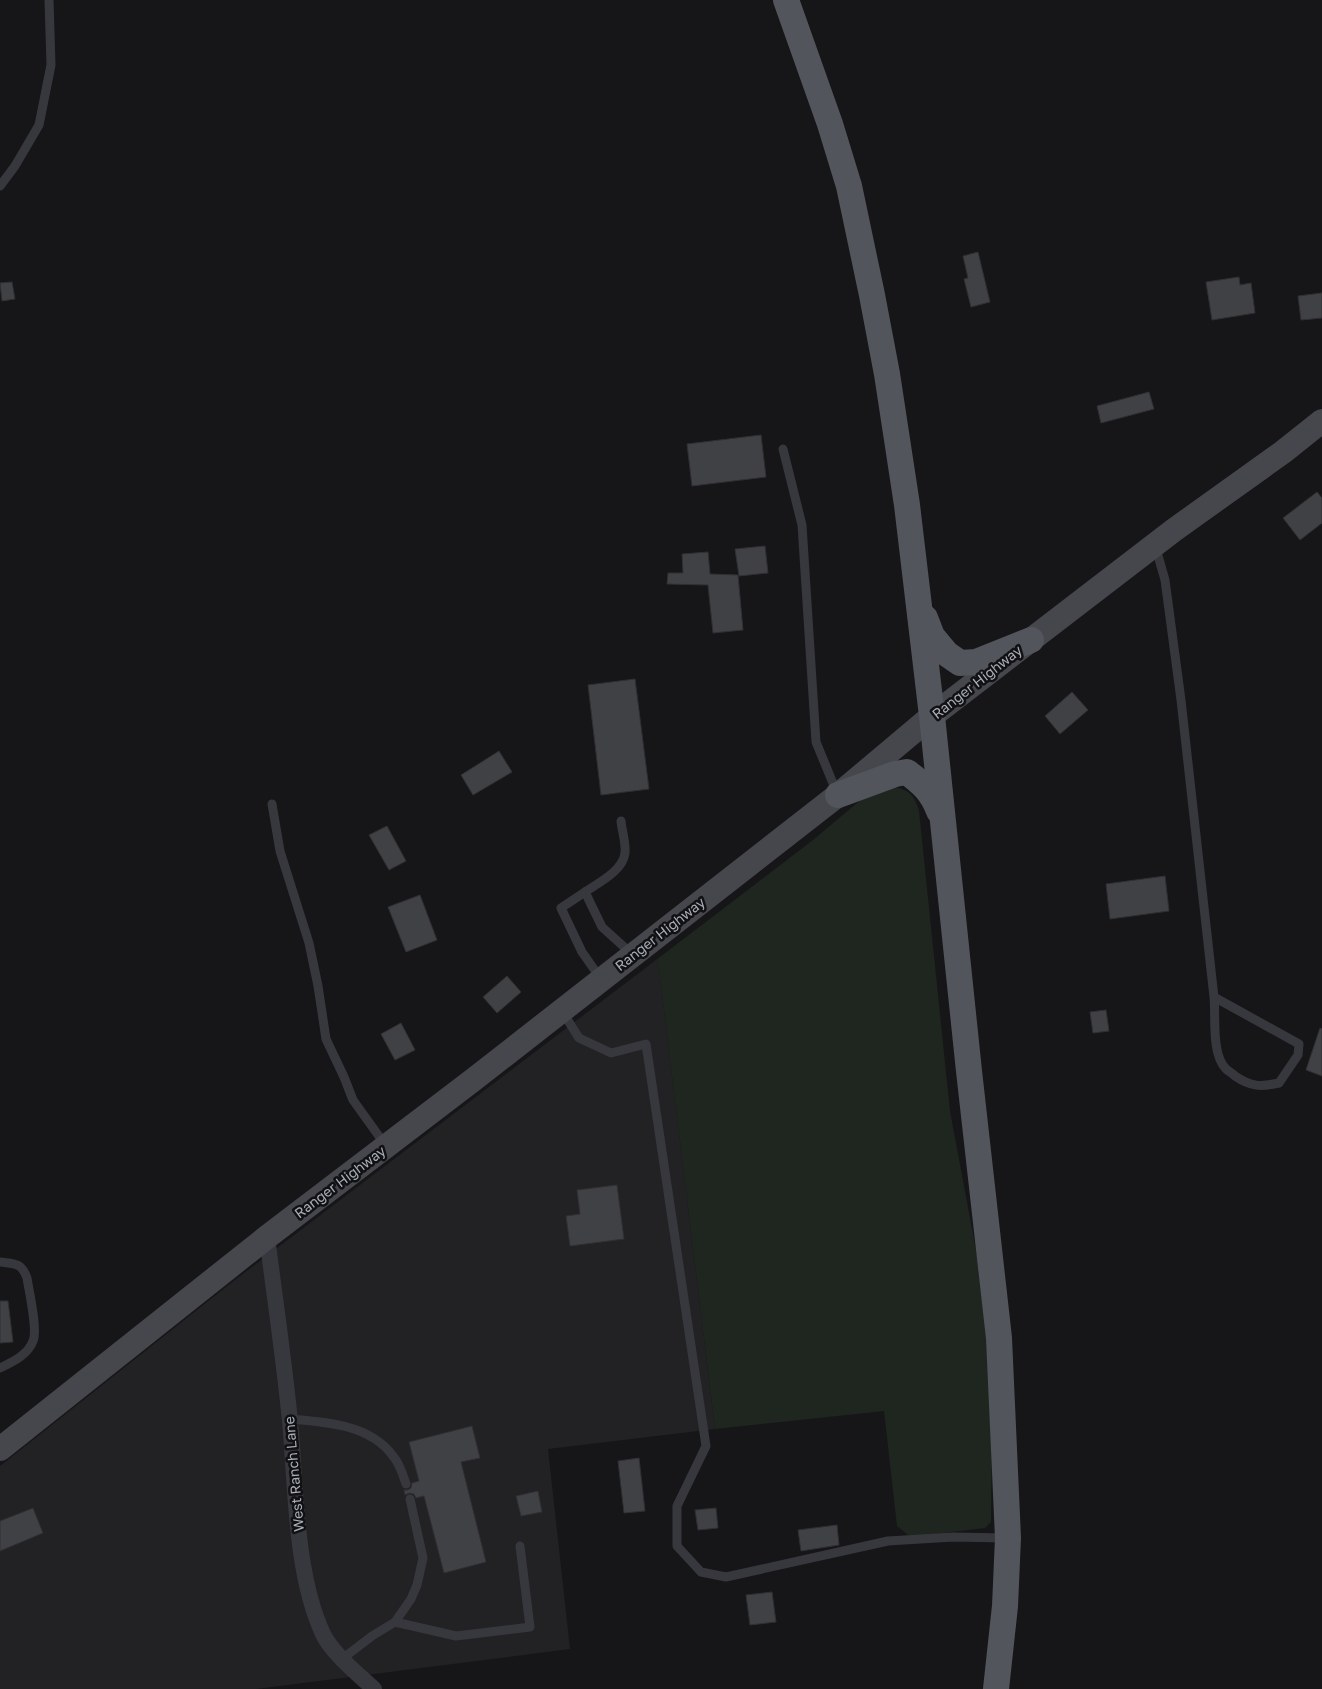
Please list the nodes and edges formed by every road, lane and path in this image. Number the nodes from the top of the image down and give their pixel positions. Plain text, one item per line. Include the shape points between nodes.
1 (49, 0) edge
2 (786, 0) edge
3 (0, 186) edge
4 (1322, 421) edge
5 (783, 449) dead end
6 (1155, 545) junction
7 (918, 601) junction
8 (1031, 640) junction
9 (932, 716) junction
10 (838, 795) junction
11 (272, 804) dead end
12 (621, 821) dead end
13 (944, 826) junction
14 (585, 892) junction
15 (633, 955) junction
16 (602, 979) junction
17 (1214, 997) junction
18 (562, 1011) junction
19 (386, 1147) junction
20 (267, 1238) junction
21 (0, 1262) edge
22 (0, 1368) edge
23 (290, 1419) junction
24 (0, 1449) edge
25 (406, 1484) dead end
26 (410, 1499) dead end
27 (1008, 1538) junction
28 (520, 1546) dead end
29 (395, 1622) junction
30 (342, 1659) junction
31 (374, 1689) edge
32 (996, 1689) edge

1 - 3 lane via 51,65 38,124
2 - 7 main road via 830,124 854,213 887,374
4 - 6 main road, Ranger Highway
5 - 10 lane via 802,525 816,742
6 - 8 main road, Ranger Highway
6 - 17 lane via 1165,580 1180,691
7 - 8 main road via 932,636 947,654 960,663 976,662
7 - 9 main road
8 - 9 main road, Ranger Highway
9 - 10 main road, Ranger Highway
9 - 13 main road
10 - 13 main road via 907,772 924,785 936,802
10 - 15 main road, Ranger Highway
11 - 19 lane via 280,851 309,943 326,1039 353,1100
12 - 14 lane via 625,853 620,864
13 - 27 main road via 999,1338
14 - 15 lane via 602,927
14 - 16 lane via 562,908 582,952
15 - 16 main road, Ranger Highway
16 - 18 main road, Ranger Highway
17 - 17 lane via 1218,1056 1224,1068 1243,1081 1261,1086 1279,1083 1298,1055 1299,1044
18 - 19 main road, Ranger Highway
18 - 27 lane via 580,1038 611,1052 646,1044 706,1446 676,1506 677,1546 701,1572 726,1577 888,1541
19 - 20 main road, Ranger Highway
20 - 23 street, West Ranch Lane
20 - 24 main road, Ranger Highway
21 - 22 lane via 18,1264 24,1270 35,1330 34,1340 27,1350
23 - 25 lane via 337,1424 377,1440 394,1457
23 - 30 street, West Ranch Lane via 301,1551 312,1604 323,1636
26 - 29 lane via 421,1546 422,1568 411,1599
27 - 32 main road
28 - 29 lane via 530,1627 456,1636
29 - 30 lane
30 - 31 street, West Ranch Lane

